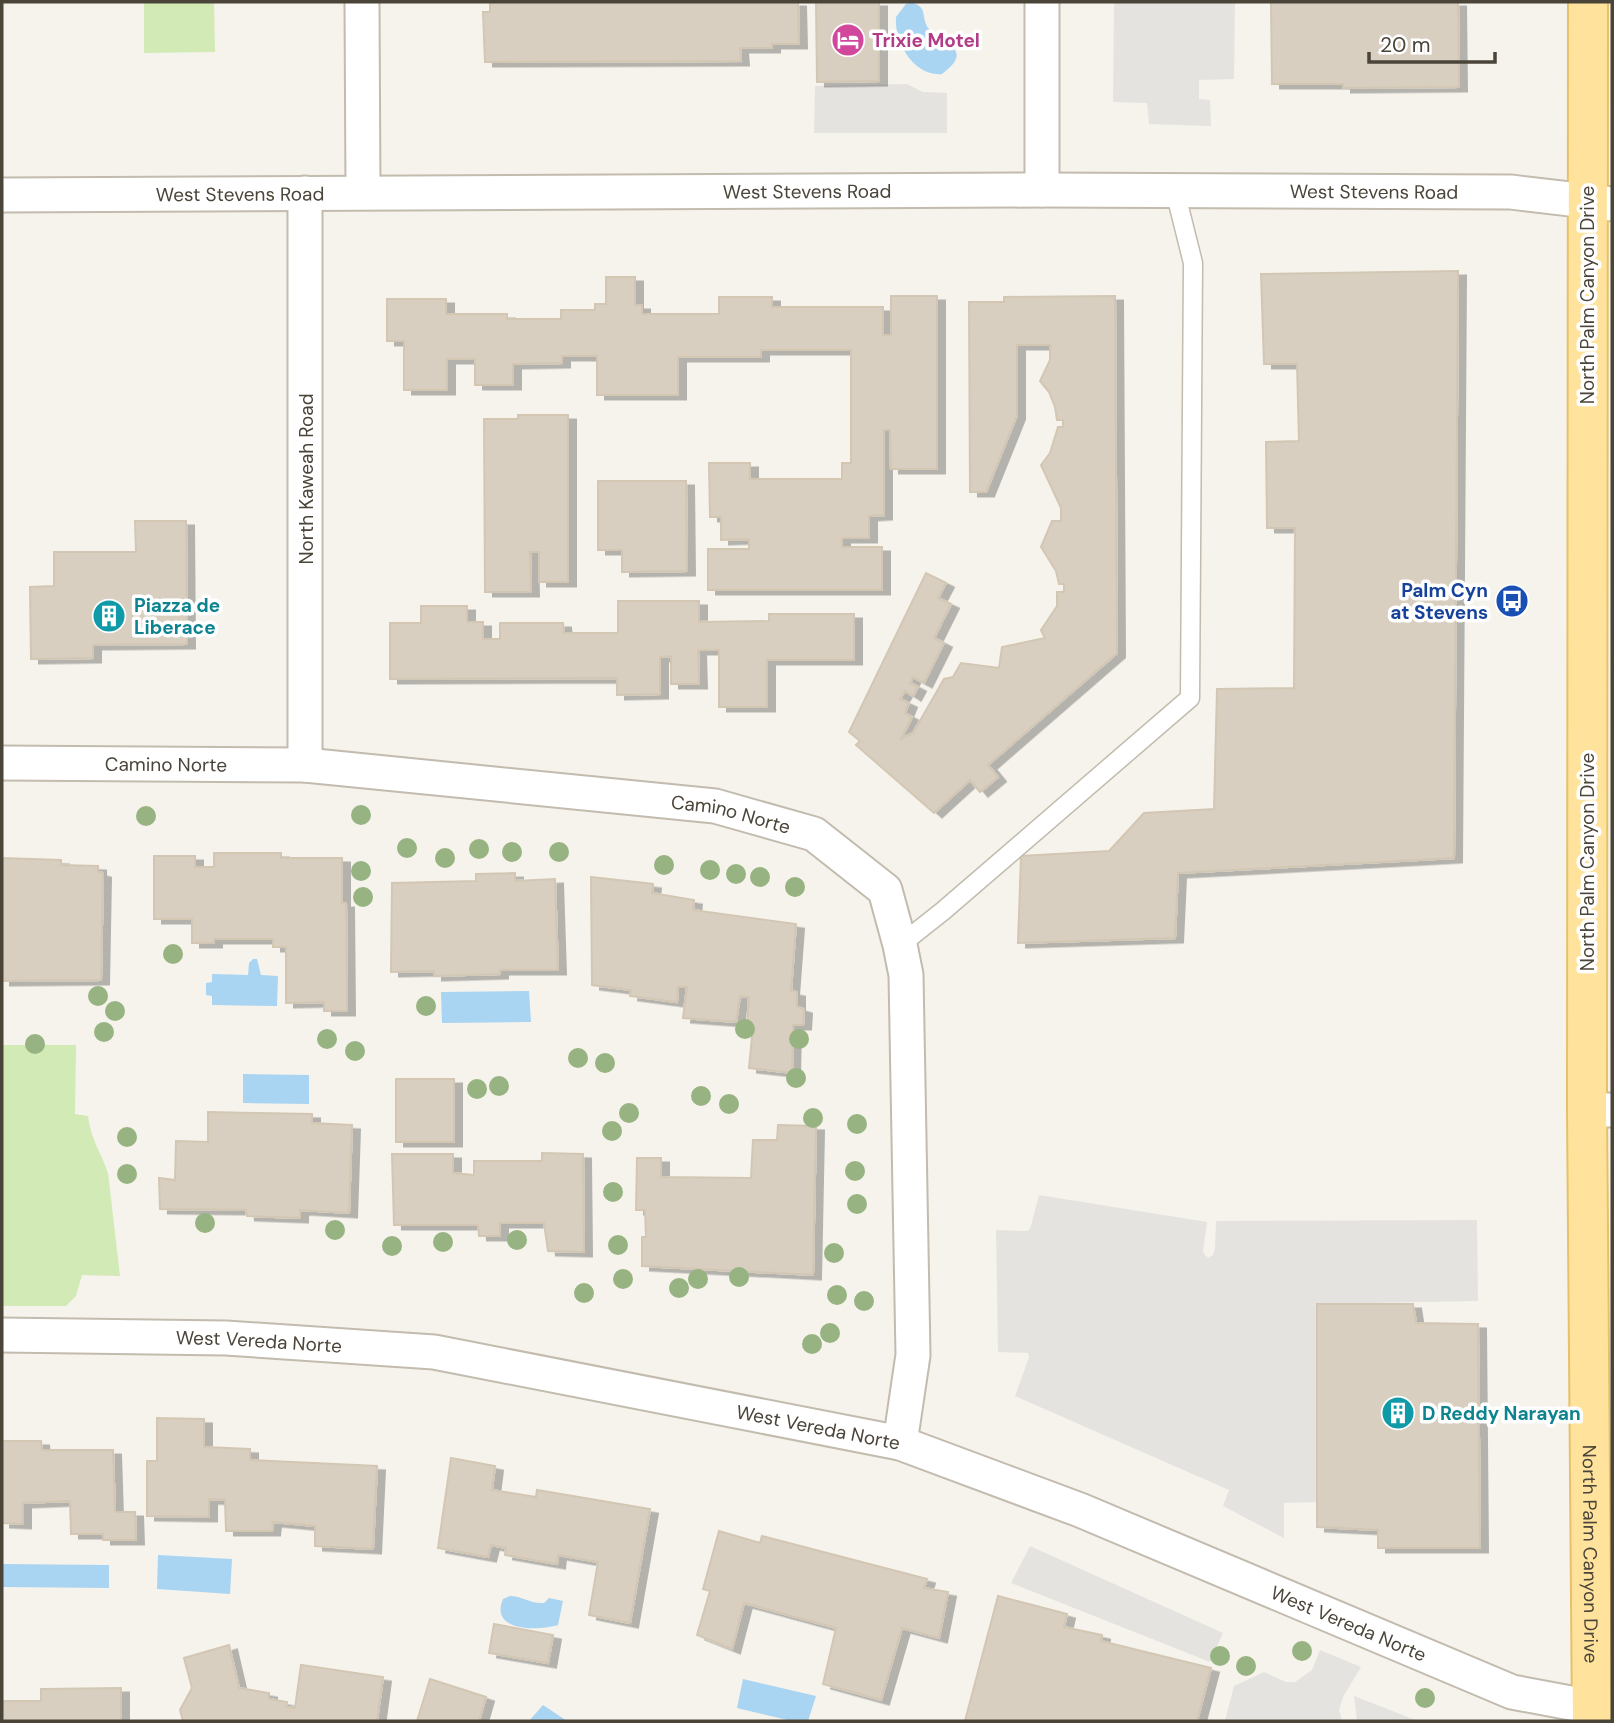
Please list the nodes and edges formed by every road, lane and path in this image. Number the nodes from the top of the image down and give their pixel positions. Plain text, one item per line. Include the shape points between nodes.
1 (362, 2) edge
2 (1042, 2) edge
3 (1588, 2) edge
4 (1042, 190) junction
5 (1175, 191) junction
6 (363, 192) junction
7 (306, 193) junction
8 (2, 195) edge
9 (1600, 203) edge
10 (2, 763) edge
11 (306, 765) junction
12 (900, 945) junction
13 (1600, 1110) edge
14 (2, 1335) edge
15 (900, 1443) junction
16 (1592, 1714) edge

1 - 6 street
2 - 4 street
3 - 9 main road, North Palm Canyon Drive
4 - 5 street, West Stevens Road
4 - 6 street, West Stevens Road
5 - 9 street, West Stevens Road via 1511,192
5 - 12 lane via 1193,263 1190,698
6 - 7 street, West Stevens Road
7 - 8 street, West Stevens Road
7 - 11 street, North Kaweah Road
9 - 13 main road, North Palm Canyon Drive via 1594,892
10 - 11 street, Camino Norte
11 - 12 street, Camino Norte via 715,806 814,834 885,890
12 - 15 street, Camino Norte via 906,975 913,1354
13 - 16 main road, North Palm Canyon Drive
14 - 15 street, West Vereda Norte via 226,1338 434,1352
15 - 16 street, West Vereda Norte via 1080,1510 1512,1692

